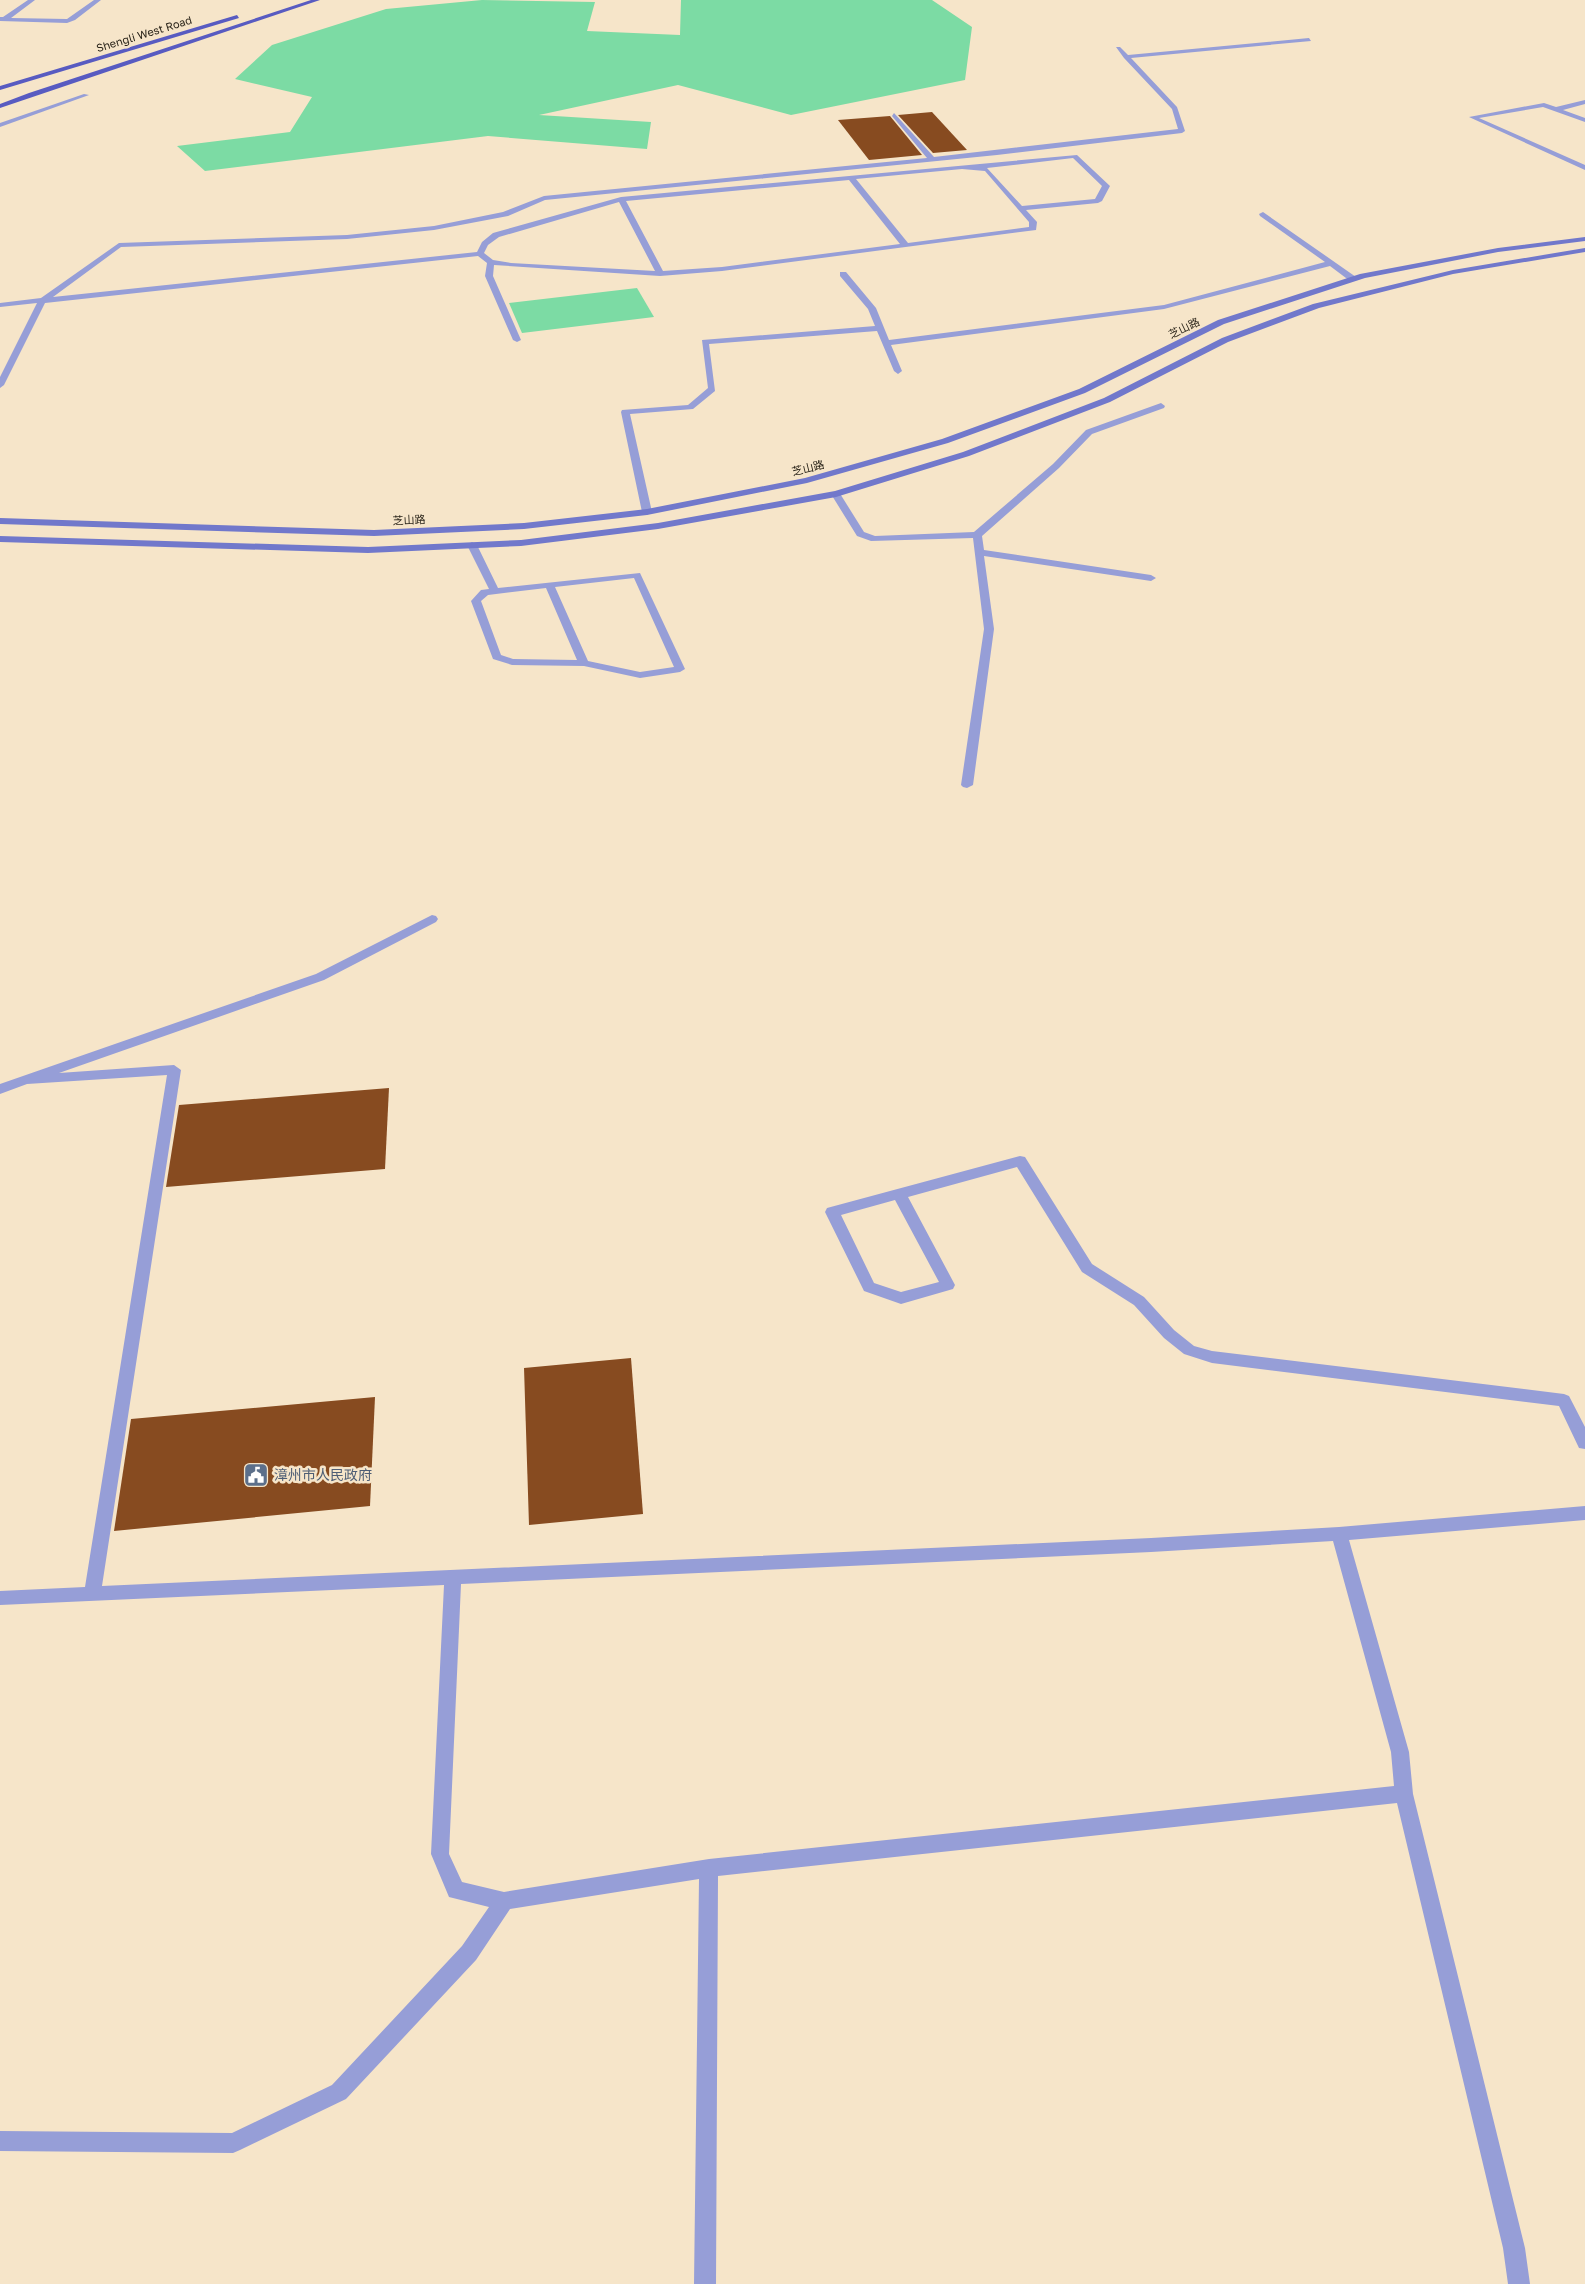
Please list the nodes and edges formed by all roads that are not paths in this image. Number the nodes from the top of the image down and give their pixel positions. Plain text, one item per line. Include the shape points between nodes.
1 (32, 0) edge
2 (98, 0) edge
3 (293, 0) edge
4 (317, 0) edge
5 (284, 3) dead end
6 (246, 14) dead end
7 (2, 19) edge
8 (1309, 40) dead end
9 (1118, 48) dead end
10 (1126, 56) junction
11 (0, 88) edge
12 (86, 95) dead end
13 (1585, 102) edge
14 (0, 106) edge
15 (1557, 109) junction
16 (894, 115) dead end
17 (1585, 120) edge
18 (0, 125) edge
19 (932, 159) junction
20 (977, 167) junction
21 (1585, 168) edge
22 (851, 177) junction
23 (622, 199) junction
24 (1021, 208) junction
25 (1263, 214) dead end
26 (1585, 239) edge
27 (906, 246) junction
28 (1585, 250) edge
29 (480, 254) junction
30 (491, 262) junction
31 (1331, 263) junction
32 (660, 274) junction
33 (843, 274) dead end
34 (1353, 279) junction
35 (42, 301) junction
36 (0, 305) edge
37 (880, 328) junction
38 (517, 340) dead end
39 (886, 343) junction
40 (898, 372) dead end
41 (0, 385) edge
42 (1161, 406) dead end
43 (836, 494) junction
44 (646, 512) junction
45 (0, 521) edge
46 (977, 535) junction
47 (0, 539) edge
48 (472, 545) junction
49 (980, 552) junction
50 (1151, 578) dead end
51 (549, 584) junction
52 (495, 591) junction
53 (584, 663) junction
54 (967, 786) dead end
55 (432, 919) dead end
56 (23, 1080) junction
57 (0, 1089) edge
58 (899, 1194) junction
59 (1585, 1443) edge
60 (1585, 1513) edge
61 (1339, 1534) junction
62 (453, 1577) junction
63 (92, 1594) junction
64 (0, 1598) edge
65 (1404, 1794) junction
66 (709, 1868) junction
67 (504, 1901) junction
68 (0, 2141) edge
69 (705, 2284) edge
70 (1519, 2284) edge

1 - 7 street
2 - 7 street via 67,21
3 - 5 main road
4 - 14 main road
6 - 11 main road, Shengli West Road
8 - 10 lane
9 - 10 street
10 - 19 street via 1175,108 1182,131
12 - 18 street
13 - 15 street
15 - 17 street
15 - 21 street via 1544,105 1472,117
16 - 19 street
19 - 35 street via 544,198 505,214 434,228 347,237 119,245
20 - 22 street
20 - 24 street via 987,170
20 - 24 street via 1075,156 1106,186 1098,201
22 - 23 street
22 - 27 street
23 - 29 street via 496,236 485,244
23 - 32 street
24 - 27 street via 1033,222 1033,228
25 - 31 street
26 - 34 main road, 芝山路 via 1498,250
27 - 32 street
28 - 43 main road via 1453,272 1316,306 1225,340 1108,400 966,454
29 - 30 street
29 - 35 street
30 - 32 street
30 - 38 street via 489,276
31 - 34 street
31 - 39 street via 1164,307
33 - 37 street via 872,308
34 - 44 main road, 芝山路 via 1222,322 1082,391 945,441 807,480
35 - 36 street
35 - 41 street
37 - 39 street
37 - 44 street via 705,342 712,390 690,407 625,412
39 - 40 street
42 - 46 street via 1089,432 1056,466
43 - 46 street via 860,534 874,539
43 - 48 main road via 658,526
44 - 45 main road, 芝山路 via 524,526 374,533
46 - 49 street
47 - 48 main road via 368,550
48 - 52 street
49 - 50 street
49 - 54 street via 989,629
51 - 52 lane
51 - 53 street
51 - 53 lane via 637,574 680,669 640,675
52 - 53 lane via 485,592 476,602 498,657 512,662
55 - 56 street via 320,977
56 - 57 street
56 - 63 street via 174,1070
58 - 58 street via 948,1285 901,1298 869,1287 832,1212
58 - 59 street via 1020,1161 1087,1268 1140,1301 1169,1334 1189,1350 1212,1356 1564,1400
60 - 61 street
61 - 62 street
61 - 65 street via 1400,1752
62 - 63 street
62 - 67 street via 440,1854 456,1890
63 - 64 street
65 - 66 street
65 - 70 street via 1512,2238
66 - 67 street
66 - 69 street
67 - 68 street via 469,1953 339,2092 233,2143

